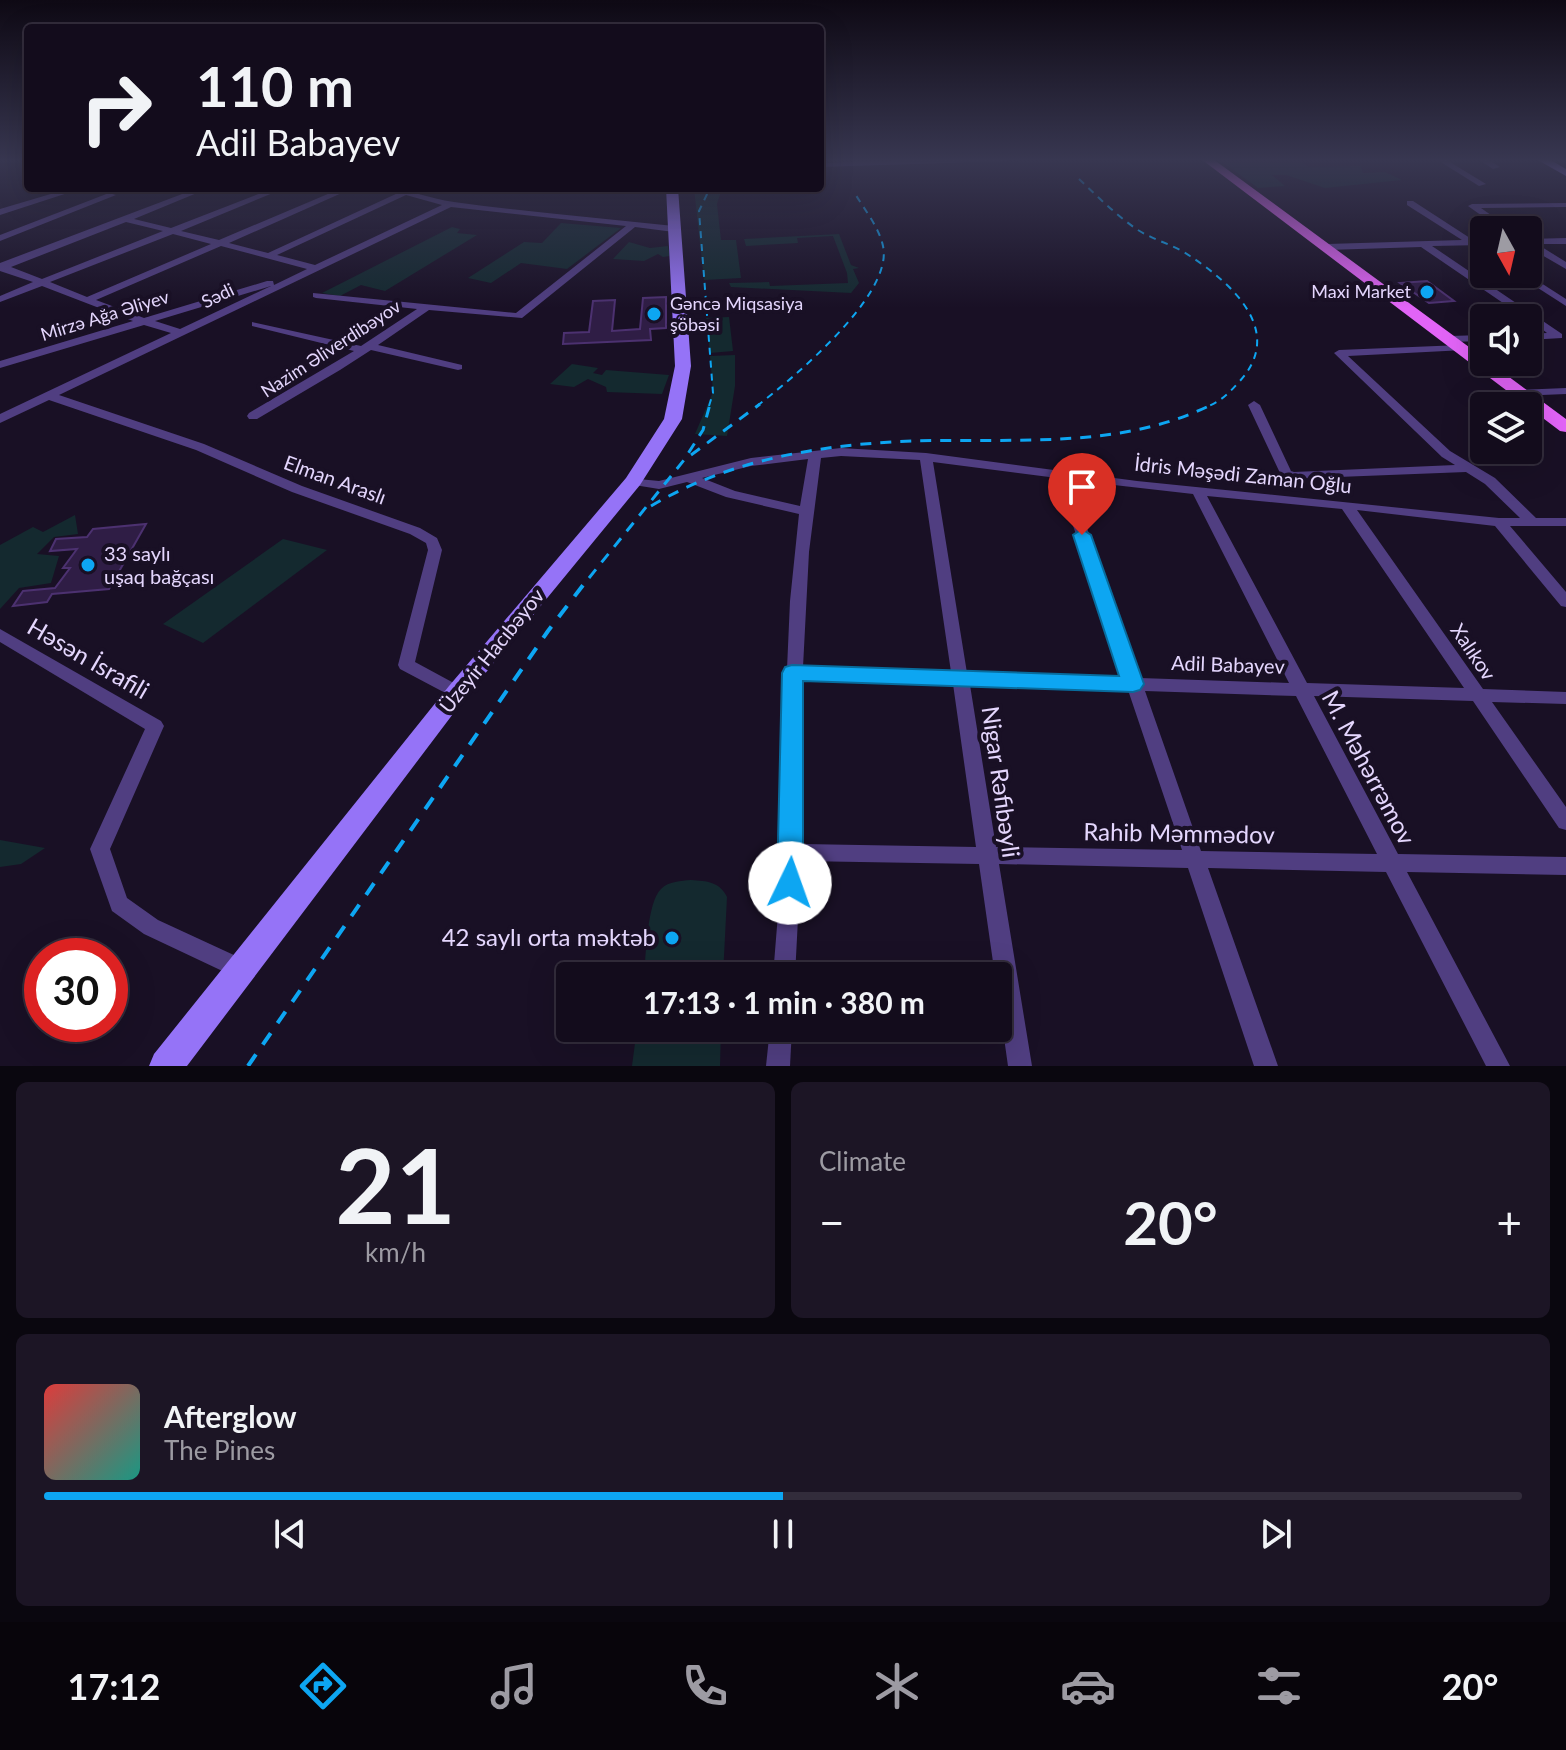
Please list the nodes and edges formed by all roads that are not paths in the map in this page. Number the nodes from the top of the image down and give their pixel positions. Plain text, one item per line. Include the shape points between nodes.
1 (76, 209) edge
2 (151, 209) edge
3 (230, 209) edge
4 (300, 209) edge
5 (371, 209) edge
6 (440, 209) edge
7 (494, 209) edge
8 (673, 209) edge
9 (1274, 209) edge
10 (1419, 209) edge
11 (125, 219) junction
12 (634, 224) junction
13 (674, 229) junction
14 (175, 231) junction
15 (0, 238) edge
16 (1566, 241) edge
17 (1470, 242) edge
18 (1542, 242) edge
19 (220, 243) junction
20 (1470, 243) edge
21 (1423, 244) junction
22 (1327, 247) junction
23 (1542, 251) edge
24 (268, 256) junction
25 (1566, 266) edge
26 (1, 267) edge
27 (314, 270) junction
28 (46, 282) junction
29 (1542, 288) edge
30 (316, 295) dead end
31 (0, 299) edge
32 (88, 300) junction
33 (1566, 303) edge
34 (427, 307) junction
35 (143, 321) junction
36 (256, 324) dead end
37 (182, 333) junction
38 (1562, 336) edge
39 (1542, 337) edge
40 (1470, 340) edge
41 (1455, 343) junction
42 (366, 348) junction
43 (0, 365) edge
44 (458, 367) dead end
45 (1566, 391) edge
46 (1520, 392) edge
47 (1542, 392) edge
48 (49, 396) junction
49 (1254, 405) dead end
50 (1542, 409) edge
51 (253, 416) dead end
52 (0, 419) edge
53 (1566, 427) edge
54 (815, 454) junction
55 (926, 457) junction
56 (1469, 468) junction
57 (1062, 475) junction
58 (689, 477) junction
59 (633, 481) junction
60 (1198, 491) junction
61 (1346, 505) junction
62 (804, 511) junction
63 (1499, 522) junction
64 (1566, 522) edge
65 (1533, 523) junction
66 (1566, 602) edge
67 (0, 635) edge
68 (792, 673) junction
69 (961, 678) junction
70 (1133, 684) junction
71 (1300, 689) junction
72 (457, 692) junction
73 (1476, 695) junction
74 (1566, 698) edge
75 (1566, 822) edge
76 (792, 852) junction
77 (986, 857) junction
78 (1193, 860) junction
79 (1391, 862) junction
80 (1566, 866) edge
81 (785, 962) edge
82 (241, 969) junction
83 (780, 1042) edge
84 (166, 1066) edge
85 (778, 1066) edge
86 (1020, 1066) edge
87 (1266, 1066) edge
88 (1498, 1066) edge

1 - 15 street
2 - 11 street
3 - 14 street
4 - 19 street
5 - 24 street
6 - 27 street, Sədi
7 - 12 street
8 - 13 main road, Üzeyir Hacıbəyov
9 - 22 main road
10 - 17 street
11 - 14 street
11 - 26 street
12 - 13 street
12 - 34 street, Nazim Əliverdibəyov via 518,316
13 - 59 main road, Üzeyir Hacıbəyov via 683,366 673,419
14 - 19 street
14 - 28 street
16 - 18 street
19 - 24 street
19 - 32 street
20 - 21 street
21 - 22 street
21 - 38 street
22 - 41 main road
23 - 25 street
24 - 27 street
26 - 28 street
27 - 35 street, Mirzə Ağa Əliyev
27 - 37 street, Sədi
28 - 31 street
28 - 32 street
29 - 33 street
30 - 34 street
32 - 35 street
34 - 42 street, Nazim Əliverdibəyov
35 - 37 street
35 - 43 street, Mirzə Ağa Əliyev
36 - 42 street
37 - 48 street, Sədi
38 - 39 street
40 - 41 street
41 - 46 main road
41 - 56 street via 1339,353 1446,454
42 - 44 street
42 - 51 street, Nazim Əliverdibəyov
45 - 47 street
48 - 52 street, Sədi
48 - 72 street, Elman Araslı via 200,447 432,541 435,550 406,665
49 - 56 street via 1292,476
50 - 53 main road
54 - 55 street, İdris Məşədi Zaman Oğlu
54 - 58 street, İdris Məşədi Zaman Oğlu
54 - 62 street
55 - 57 street, İdris Məşədi Zaman Oğlu
55 - 69 street, Nigar Rəfibəyli
56 - 65 street
57 - 60 street, İdris Məşədi Zaman Oğlu
57 - 70 street
58 - 59 street, İdris Məşədi Zaman Oğlu via 659,485
58 - 62 street via 731,494
59 - 72 main road, Üzeyir Hacıbəyov
60 - 61 street, İdris Məşədi Zaman Oğlu
60 - 71 street, M. Məhərrəmov
61 - 63 street, İdris Məşədi Zaman Oğlu
61 - 73 street, Xalıkov
62 - 68 street
63 - 65 street, İdris Məşədi Zaman Oğlu
63 - 66 street
64 - 65 street, İdris Məşədi Zaman Oğlu
67 - 82 street, Həsən İsrafili via 155,726 100,849 119,904 151,927
68 - 69 street, Adil Babayev
68 - 76 street
69 - 70 street, Adil Babayev
69 - 77 street, Nigar Rəfibəyli
70 - 71 street, Adil Babayev
70 - 78 street
71 - 73 street, Adil Babayev
71 - 79 street, M. Məhərrəmov
72 - 82 main road, Üzeyir Hacıbəyov
73 - 74 street, Adil Babayev
73 - 75 street, Xalıkov
76 - 77 street, Rahib Məmmədov
76 - 81 street
77 - 78 street, Rahib Məmmədov
77 - 86 street, Nigar Rəfibəyli
78 - 79 street, Rahib Məmmədov
78 - 87 street
79 - 80 street, Rahib Məmmədov
79 - 88 street, M. Məhərrəmov
82 - 84 main road, Üzeyir Hacıbəyov
83 - 85 street

